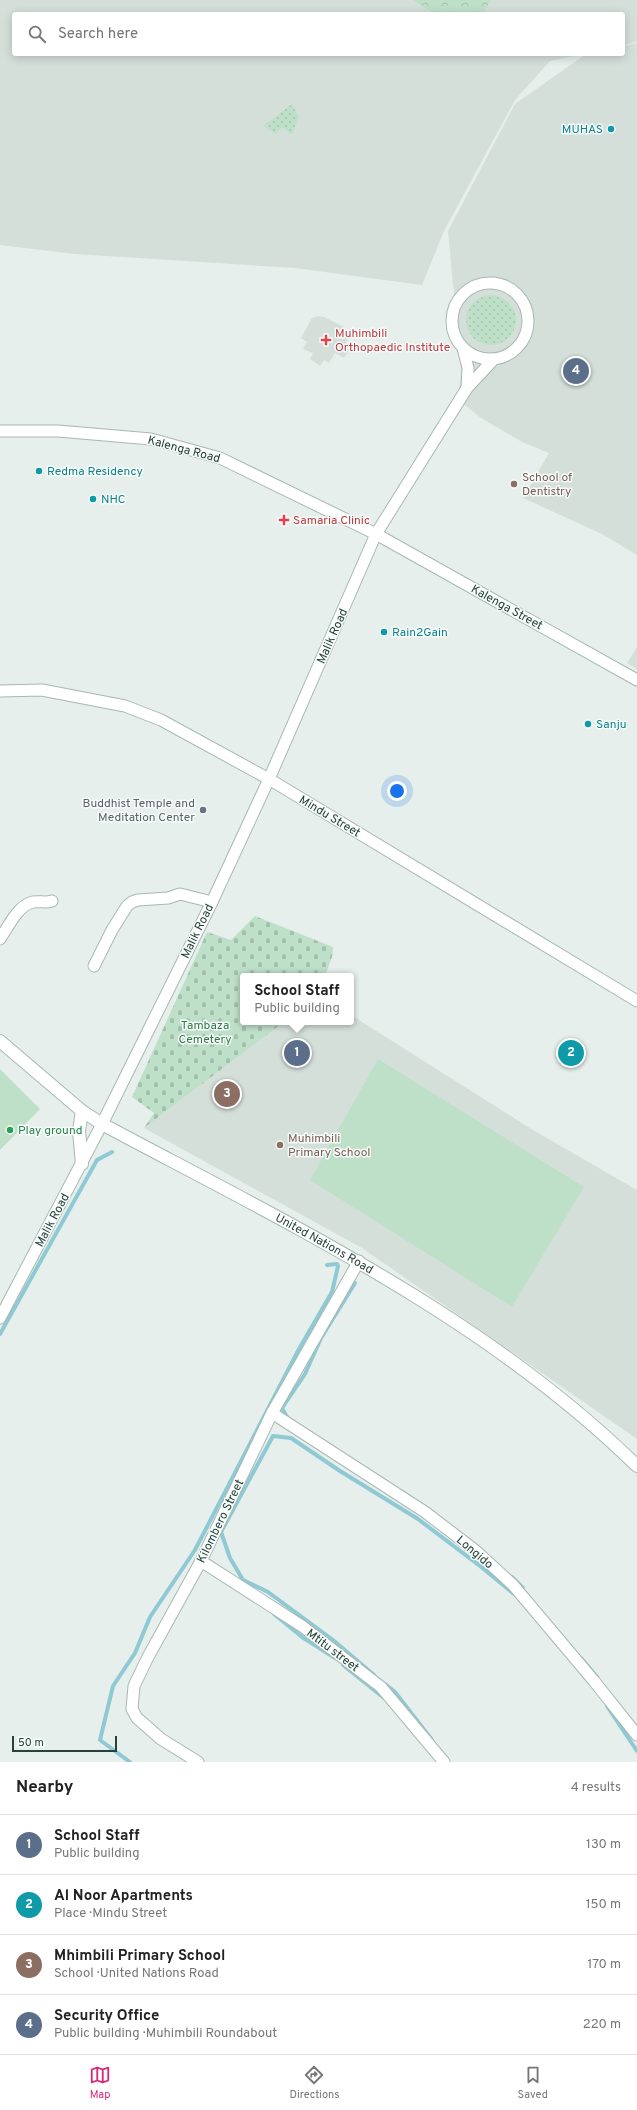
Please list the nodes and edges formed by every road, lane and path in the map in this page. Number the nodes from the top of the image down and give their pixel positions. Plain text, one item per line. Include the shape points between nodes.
1 (463, 348) junction
2 (494, 359) junction
3 (467, 388) junction
4 (0, 431) edge
5 (376, 534) junction
6 (637, 680) edge
7 (0, 691) edge
8 (269, 779) junction
9 (52, 901) dead end
10 (212, 902) junction
11 (0, 939) edge
12 (94, 966) dead end
13 (637, 1001) edge
14 (0, 1041) edge
15 (82, 1110) junction
16 (102, 1124) junction
17 (82, 1164) junction
18 (359, 1261) junction
19 (1, 1312) edge
20 (272, 1413) junction
21 (637, 1466) edge
22 (201, 1561) junction
23 (637, 1735) edge
24 (198, 1762) edge
25 (444, 1762) edge

1 - 2 street via 472,355
1 - 2 street via 452,324 458,300 474,286 485,283 507,286 524,302 528,324 519,346 508,354
1 - 3 street via 468,368
2 - 3 street, Malik Road
3 - 5 street, Malik Road
4 - 5 street, Kalenga Road via 58,431 151,439 220,458
5 - 6 street, Kalenga Street
5 - 8 street, Malik Road
7 - 8 street, Mindu Street via 42,690 125,706 161,720
8 - 10 street, Malik Road
8 - 13 street, Mindu Street
9 - 11 street via 34,902 23,906
10 - 12 street via 180,894 132,902 112,930
10 - 16 street, Malik Road
14 - 15 street, United Nations Road
15 - 16 street, United Nations Road
15 - 17 street via 79,1131
16 - 17 street, Malik Road
16 - 18 street, United Nations Road
17 - 19 street, Malik Road
18 - 20 street, Kilombero Street
18 - 21 street, United Nations Road via 491,1346 547,1387 600,1430
20 - 22 street, Kilombero Street
20 - 23 street, Longido via 425,1512 476,1551 513,1585
22 - 24 street, Kilombero Street via 148,1657 134,1686 132,1701 134,1714 143,1724 161,1739
22 - 25 street, Mtitu street via 302,1626 381,1687

